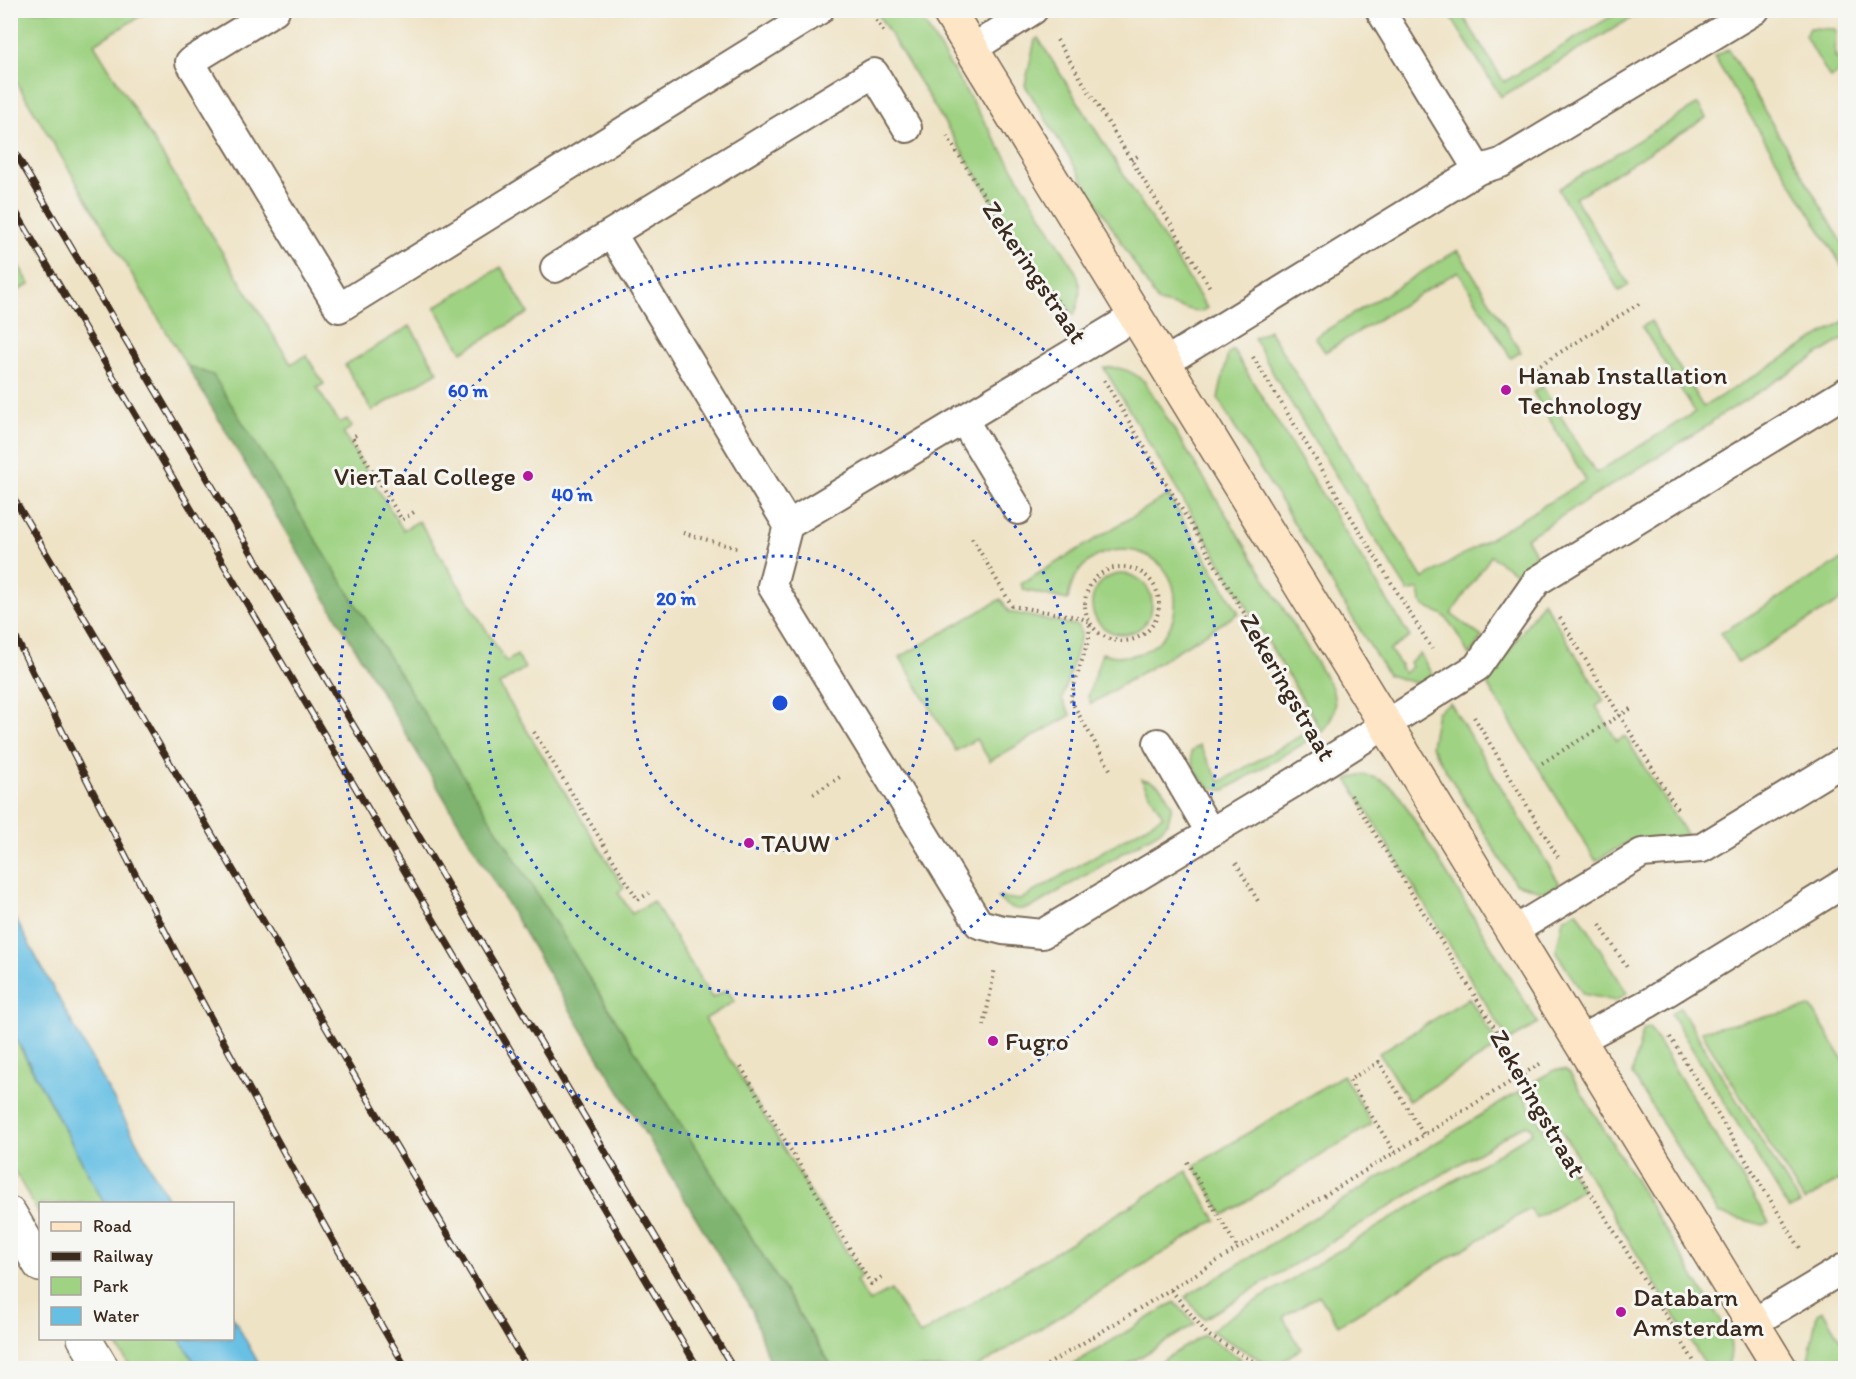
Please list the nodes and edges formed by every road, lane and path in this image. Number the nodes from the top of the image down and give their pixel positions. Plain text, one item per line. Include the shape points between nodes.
1 (275, 10) edge
2 (819, 10) edge
3 (870, 10) edge
4 (948, 10) edge
5 (1033, 10) edge
6 (1380, 10) edge
7 (1755, 10) edge
8 (888, 41) dead end
9 (972, 49) junction
10 (907, 128) dead end
11 (944, 131) dead end
12 (1141, 154) dead end
13 (1131, 160) dead end
14 (1478, 170) junction
15 (612, 234) junction
16 (555, 268) dead end
17 (1642, 302) dead end
18 (1136, 316) junction
19 (1086, 347) junction
20 (1164, 363) junction
21 (1520, 376) dead end
22 (1845, 392) edge
23 (963, 419) junction
24 (356, 435) dead end
25 (1018, 510) dead end
26 (414, 512) dead end
27 (788, 525) junction
28 (683, 533) dead end
29 (972, 538) dead end
30 (780, 560) junction
31 (1537, 581) junction
32 (1090, 622) junction
33 (1632, 708) dead end
34 (1620, 715) junction
35 (1387, 724) junction
36 (534, 732) dead end
37 (1158, 743) dead end
38 (1330, 758) junction
39 (1845, 760) edge
40 (1542, 763) dead end
41 (1112, 771) dead end
42 (1210, 832) junction
43 (1702, 848) junction
44 (1845, 882) edge
45 (649, 893) dead end
46 (1003, 930) junction
47 (1513, 931) junction
48 (984, 1026) dead end
49 (1580, 1040) junction
50 (741, 1066) dead end
51 (1523, 1074) junction
52 (1424, 1135) junction
53 (1395, 1153) junction
54 (1187, 1162) dead end
55 (10, 1214) edge
56 (1238, 1249) junction
57 (39, 1262) edge
58 (1845, 1267) edge
59 (883, 1276) dead end
60 (1171, 1290) junction
61 (1753, 1323) junction
62 (85, 1340) edge
63 (1773, 1366) edge
64 (102, 1368) edge
65 (1042, 1368) edge
66 (1261, 1368) edge
67 (1698, 1368) edge

1 - 2 lane via 190,62 339,308
3 - 8 path
4 - 9 street
5 - 9 lane
6 - 14 lane
7 - 14 lane via 1501,163
9 - 18 street
10 - 15 lane via 874,73
11 - 19 path, Zekeringstraat via 1031,272 1071,319
12 - 13 path
14 - 20 lane
15 - 16 lane
15 - 27 lane
17 - 21 path
18 - 19 lane
18 - 20 street
19 - 23 lane
19 - 38 path, Zekeringstraat
20 - 35 street
22 - 31 lane
23 - 25 lane
23 - 27 lane
24 - 26 path via 352,437 402,519
27 - 30 lane
28 - 30 path
29 - 32 path via 1012,606
30 - 46 lane via 772,586 979,924
31 - 34 path
31 - 35 lane via 1477,667
32 - 32 path via 1113,640 1141,635 1149,630 1158,613 1154,585 1131,568 1103,572 1086,595
32 - 41 path via 1089,638 1070,699
33 - 34 path
34 - 40 path
34 - 43 path
35 - 38 lane
35 - 47 street
36 - 45 path via 638,900
37 - 42 lane
38 - 42 lane
38 - 51 path, Zekeringstraat
39 - 43 lane
42 - 46 lane via 1042,934
43 - 47 lane via 1642,853
44 - 49 lane via 1649,1003
46 - 48 path
47 - 49 street
49 - 51 path
49 - 61 street
50 - 59 path via 871,1284
51 - 52 path
51 - 67 path, Zekeringstraat via 1527,1089
52 - 53 path
52 - 53 path via 1379,1062 1349,1080
53 - 56 path
54 - 56 path
55 - 57 street
56 - 60 path
58 - 61 lane
60 - 65 path
60 - 66 path via 1208,1335
61 - 63 street
62 - 64 street

